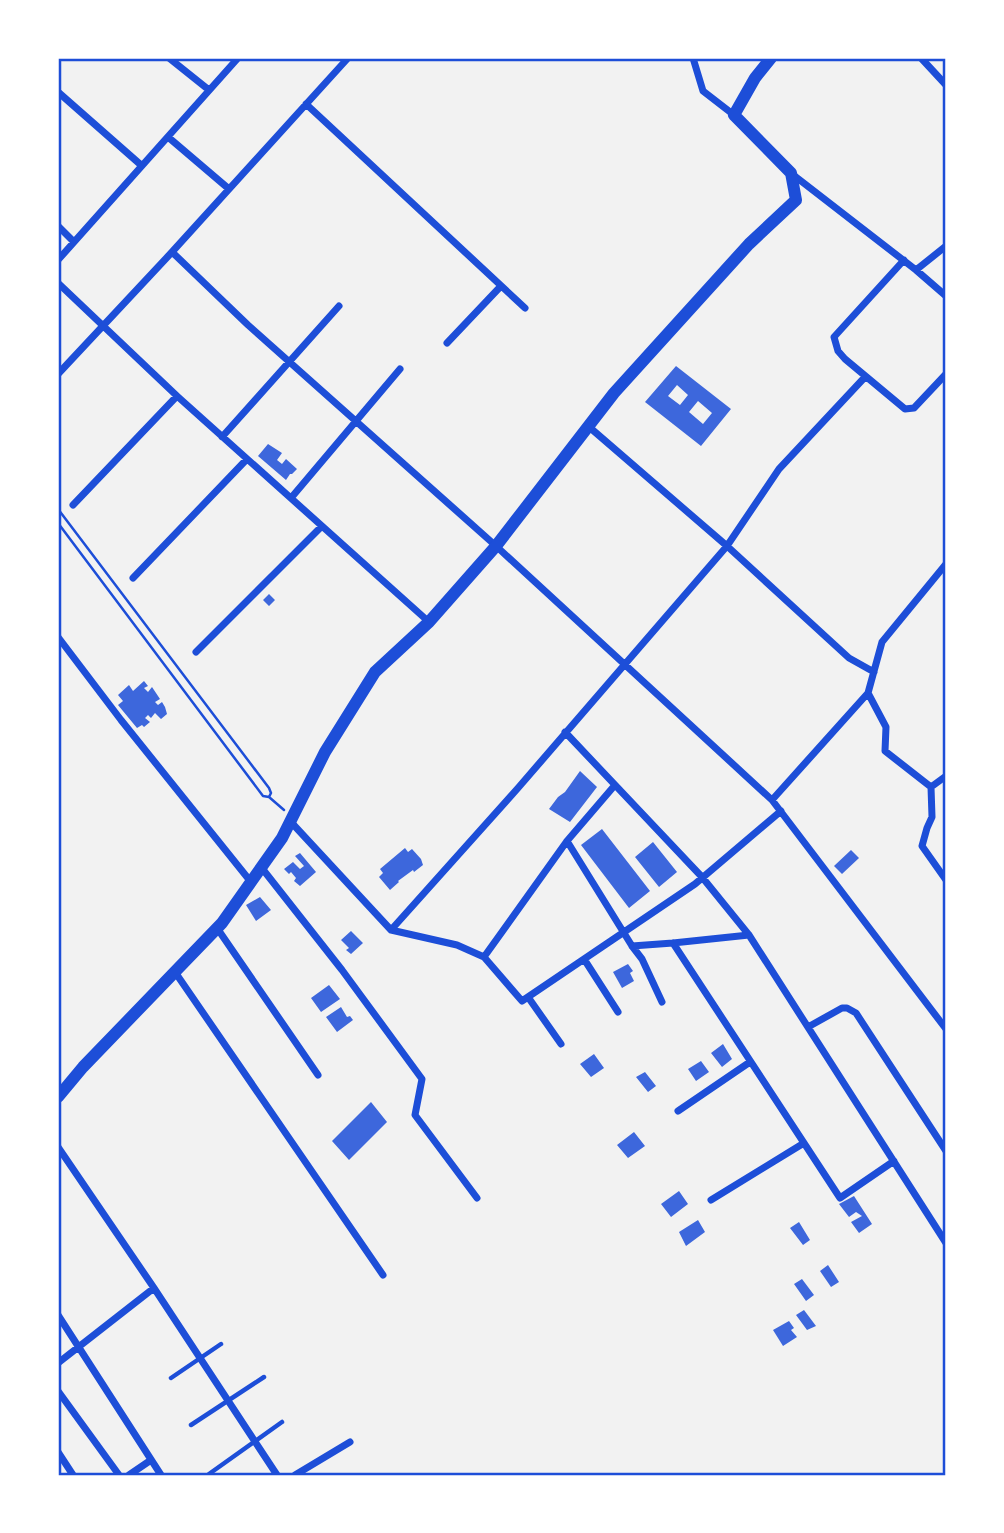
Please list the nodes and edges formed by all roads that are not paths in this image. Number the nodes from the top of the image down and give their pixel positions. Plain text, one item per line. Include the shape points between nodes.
1 (169, 58) edge
2 (238, 58) edge
3 (348, 58) edge
4 (693, 58) edge
5 (771, 58) edge
6 (921, 58) edge
7 (946, 85) edge
8 (209, 90) junction
9 (58, 92) edge
10 (306, 104) junction
11 (734, 115) junction
12 (168, 137) junction
13 (141, 165) junction
14 (791, 173) junction
15 (229, 189) junction
16 (58, 226) edge
17 (74, 242) junction
18 (946, 246) edge
19 (172, 252) junction
20 (58, 260) edge
21 (904, 261) junction
22 (916, 270) junction
23 (58, 283) edge
24 (501, 286) junction
25 (946, 296) edge
26 (339, 306) dead end
27 (525, 308) dead end
28 (103, 325) junction
29 (447, 343) dead end
30 (289, 362) junction
31 (400, 369) dead end
32 (58, 374) edge
33 (946, 374) edge
34 (865, 377) junction
35 (177, 397) junction
36 (356, 421) junction
37 (588, 426) junction
38 (222, 437) junction
39 (247, 459) junction
40 (291, 498) junction
41 (74, 505) dead end
42 (321, 527) junction
43 (727, 545) junction
44 (495, 546) junction
45 (946, 564) edge
46 (133, 578) dead end
47 (429, 622) junction
48 (58, 637) edge
49 (196, 652) dead end
50 (624, 664) junction
51 (874, 672) junction
52 (868, 693) junction
53 (565, 732) junction
54 (946, 776) edge
55 (615, 785) junction
56 (931, 786) junction
57 (772, 800) junction
58 (780, 811) junction
59 (291, 819) junction
60 (567, 841) junction
61 (261, 867) junction
62 (702, 877) junction
63 (946, 880) edge
64 (251, 882) junction
65 (218, 928) junction
66 (391, 930) junction
67 (624, 932) junction
68 (750, 935) junction
69 (673, 943) junction
70 (632, 946) junction
71 (484, 957) junction
72 (584, 959) junction
73 (175, 972) junction
74 (528, 997) junction
75 (662, 1002) dead end
76 (618, 1012) dead end
77 (808, 1027) junction
78 (946, 1029) edge
79 (561, 1044) dead end
80 (750, 1062) junction
81 (318, 1075) dead end
82 (58, 1097) edge
83 (678, 1111) dead end
84 (804, 1143) junction
85 (58, 1147) edge
86 (946, 1151) edge
87 (894, 1161) junction
88 (477, 1198) dead end
89 (711, 1200) dead end
90 (946, 1243) edge
91 (383, 1275) dead end
92 (155, 1288) junction
93 (58, 1315) edge
94 (221, 1345) dead end
95 (79, 1346) junction
96 (201, 1358) junction
97 (58, 1363) edge
98 (264, 1377) dead end
99 (171, 1378) dead end
100 (58, 1391) edge
101 (228, 1400) junction
102 (282, 1422) dead end
103 (191, 1425) dead end
104 (255, 1441) junction
105 (350, 1442) dead end
106 (58, 1452) edge
107 (151, 1460) junction
108 (209, 1474) edge
109 (73, 1475) edge
110 (120, 1475) edge
111 (129, 1475) edge
112 (161, 1475) edge
113 (277, 1475) edge
114 (295, 1475) edge

1 - 8 street
2 - 8 street
3 - 10 street
4 - 11 street via 703,92
5 - 11 main road
6 - 7 street
8 - 12 street
9 - 13 street
10 - 15 street
10 - 24 street
11 - 14 main road
12 - 13 street
12 - 15 street
13 - 17 street
14 - 21 street
14 - 37 main road via 796,200 750,244
15 - 19 street
16 - 17 street
17 - 20 street
18 - 22 street
19 - 28 street
19 - 30 street
21 - 22 street
21 - 34 street via 834,337 838,351
22 - 25 street
23 - 28 street
24 - 27 street
24 - 29 street
26 - 30 street
28 - 32 street
28 - 35 street
30 - 36 street
30 - 38 street
31 - 36 street
33 - 34 street via 914,408 905,409
34 - 43 street via 779,469
35 - 38 street
35 - 41 street
36 - 40 street
36 - 44 street
37 - 43 street
37 - 44 main road
38 - 39 street
39 - 40 street
39 - 46 street
40 - 42 street
42 - 47 street
42 - 49 street
43 - 50 street
43 - 51 street via 849,658
44 - 47 main road
44 - 50 street
45 - 51 street via 882,642
47 - 59 main road via 375,672 325,752
48 - 64 street
50 - 53 street
50 - 57 street
51 - 52 street
52 - 56 street via 886,727 885,751
52 - 57 street
53 - 55 street
53 - 66 street
54 - 56 street
55 - 60 street
55 - 62 street
56 - 63 street via 932,817 922,846
57 - 58 street
58 - 62 street
58 - 78 street
59 - 61 main road
59 - 66 street
60 - 67 street
60 - 71 street
61 - 64 main road
61 - 88 street via 422,1079 415,1115
62 - 67 street
62 - 68 street
64 - 65 main road
65 - 73 main road
65 - 81 street
66 - 71 street via 457,945
67 - 70 street
67 - 72 street
68 - 69 street
68 - 77 street
69 - 70 street
69 - 80 street
70 - 75 street
71 - 74 street via 522,1001
72 - 74 street
72 - 76 street
73 - 82 main road
73 - 91 street
74 - 79 street
77 - 86 street via 842,1008 856,1013
77 - 87 street
80 - 83 street
80 - 84 street
84 - 87 street via 840,1198
84 - 89 street
85 - 92 street
87 - 90 street
92 - 95 street
92 - 96 street
93 - 95 street
94 - 96 lane
95 - 97 street
95 - 107 street
96 - 99 lane
96 - 101 street
98 - 101 lane
100 - 110 street
101 - 103 lane
101 - 104 street
102 - 104 lane
104 - 108 lane
104 - 113 street
105 - 114 street
106 - 109 street
107 - 111 street
107 - 112 street

